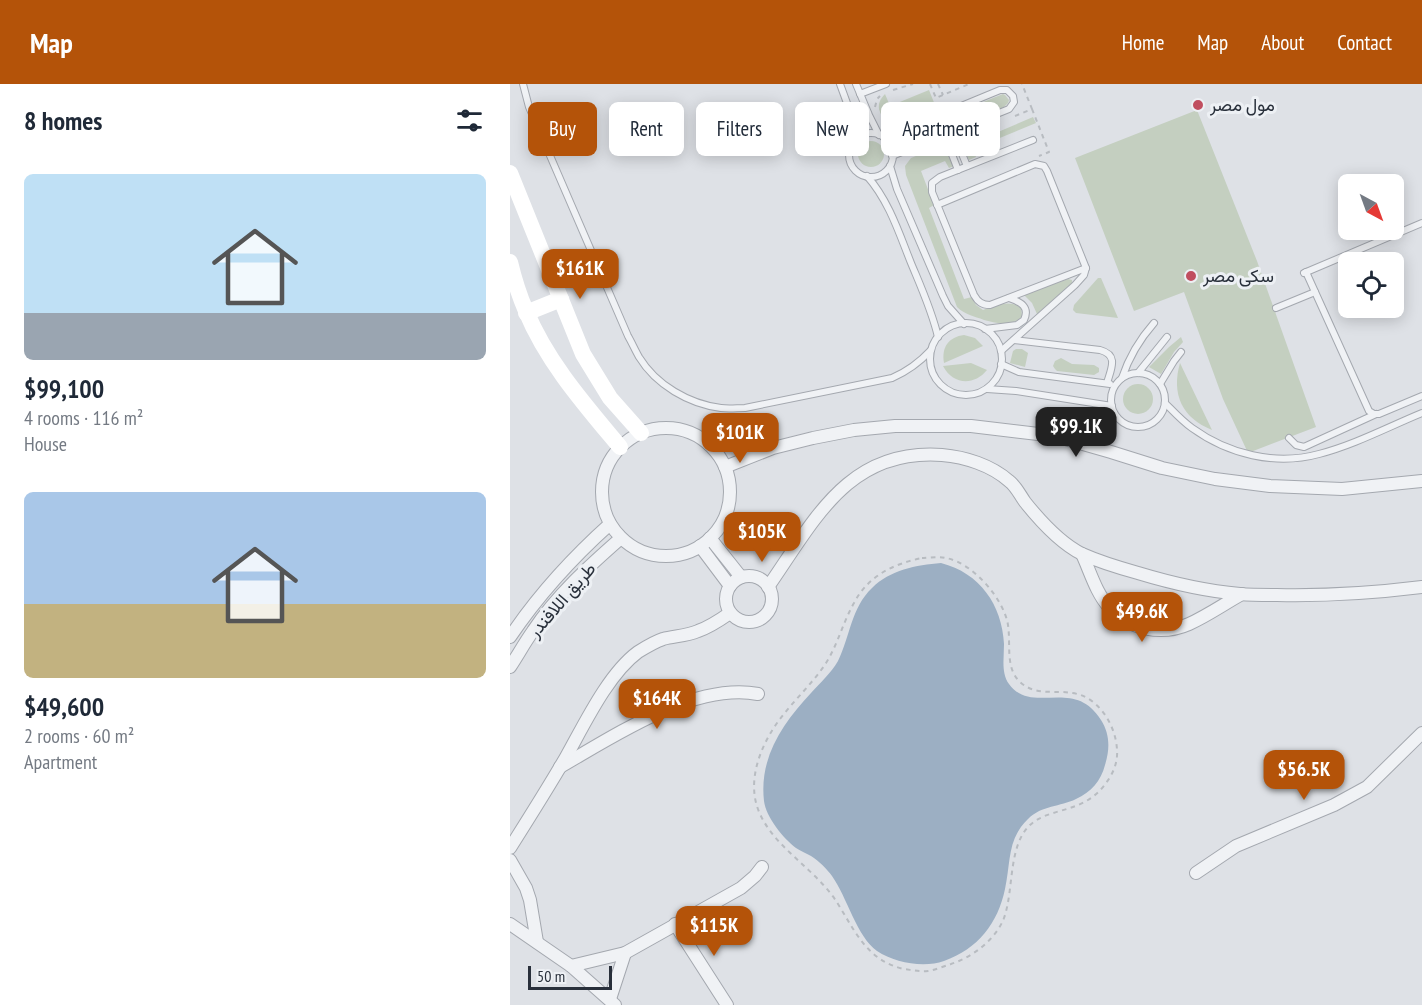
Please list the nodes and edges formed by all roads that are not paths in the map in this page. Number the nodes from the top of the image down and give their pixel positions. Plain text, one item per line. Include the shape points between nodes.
1 (524, 84) edge
2 (840, 84) edge
3 (856, 84) edge
4 (886, 88) edge
5 (860, 94) junction
6 (847, 102) edge
7 (971, 102) edge
8 (1000, 113) edge
9 (869, 134) edge
10 (881, 136) joint
11 (1033, 140) dead end
12 (850, 156) edge
13 (892, 156) edge
14 (953, 156) edge
15 (963, 156) edge
16 (890, 166) junction
17 (967, 166) junction
18 (958, 170) junction
19 (510, 173) edge
20 (867, 176) junction
21 (937, 205) junction
22 (1422, 223) edge
23 (510, 262) edge
24 (1086, 268) junction
25 (1315, 292) junction
26 (1009, 298) junction
27 (561, 299) junction
28 (1276, 308) dead end
29 (526, 313) junction
30 (1154, 323) dead end
31 (964, 324) junction
32 (985, 329) junction
33 (938, 336) junction
34 (1167, 337) dead end
35 (1014, 340) junction
36 (931, 350) junction
37 (1001, 351) junction
38 (1181, 352) dead end
39 (1001, 364) junction
40 (1138, 374) junction
41 (1122, 378) junction
42 (1107, 383) junction
43 (1160, 384) junction
44 (1116, 385) junction
45 (986, 389) junction
46 (1422, 396) edge
47 (1165, 403) junction
48 (1112, 406) junction
49 (1422, 413) edge
50 (1376, 414) junction
51 (641, 433) junction
52 (1289, 438) dead end
53 (620, 447) junction
54 (725, 466) junction
55 (1422, 481) edge
56 (610, 524) junction
57 (621, 538) junction
58 (705, 542) junction
59 (1082, 554) junction
60 (741, 577) junction
61 (730, 586) junction
62 (768, 587) junction
63 (1422, 587) edge
64 (1242, 594) junction
65 (730, 613) junction
66 (510, 637) edge
67 (510, 667) edge
68 (758, 694) dead end
69 (1422, 733) edge
70 (559, 768) junction
71 (510, 848) edge
72 (510, 860) edge
73 (762, 867) dead end
74 (1196, 873) dead end
75 (510, 924) edge
76 (675, 924) junction
77 (537, 942) junction
78 (625, 952) junction
79 (572, 966) junction
80 (612, 1002) edge
81 (727, 1005) edge

1 - 36 lane via 529,107 639,359 674,392 721,408 745,408 892,378 914,367
2 - 6 lane
3 - 5 lane
4 - 5 lane
5 - 10 lane
7 - 8 lane via 1007,90 1014,102
9 - 10 lane
11 - 17 lane
12 - 20 lane via 856,171
13 - 16 lane
14 - 18 lane
15 - 17 lane
16 - 20 lane via 878,176
16 - 31 lane via 943,296
17 - 18 lane
18 - 21 lane via 932,183
19 - 27 street
20 - 33 lane via 888,207
21 - 24 lane via 1041,164
21 - 26 lane via 978,301 990,305
22 - 25 lane via 1305,272
23 - 29 street
24 - 26 lane
24 - 35 lane via 1075,285
25 - 28 lane
25 - 50 lane via 1367,408
26 - 32 lane via 1025,308 1024,321 1017,326
27 - 29 street
27 - 51 street via 594,374
29 - 53 street via 557,369
30 - 41 lane via 1134,349
31 - 32 lane
31 - 33 lane
32 - 37 lane
33 - 36 lane
34 - 40 lane
35 - 37 lane
35 - 42 lane via 1107,352 1112,362
36 - 45 lane via 932,372 945,389 966,395
37 - 39 lane
38 - 43 lane
39 - 42 lane via 1026,374
39 - 45 lane
40 - 41 lane
40 - 43 lane
41 - 44 lane
42 - 44 lane
43 - 47 lane
44 - 48 lane
45 - 48 lane
46 - 50 lane
47 - 48 lane via 1158,418 1135,427 1120,420
47 - 49 lane via 1208,439 1228,449 1272,458 1317,455
50 - 52 lane via 1304,447
51 - 53 street
51 - 54 street via 665,428 690,432 711,446
53 - 56 street via 608,464 602,484 603,505
54 - 55 street via 773,448 854,430 972,426 1055,436 1162,468 1270,486 1342,489
54 - 58 street via 730,488 728,510
56 - 57 street
56 - 66 street, طريق اللافندر via 566,565
57 - 58 street via 638,550 659,556 680,555
57 - 67 street, طريق اللافندر via 553,604
58 - 60 street
58 - 61 street
59 - 62 street via 1041,522 1010,482 992,470 951,456 909,456 868,470 833,495
59 - 64 street via 1160,580
59 - 64 street via 1108,606 1137,627 1172,630
60 - 61 street
60 - 62 street via 756,577
61 - 65 street via 726,597
62 - 65 street via 771,605 759,620 746,622
63 - 64 street via 1310,596
65 - 70 street via 698,631 649,645 624,664
68 - 70 street via 726,692 660,712
69 - 74 street via 1367,787 1236,846
70 - 71 street
72 - 77 street via 530,900
73 - 76 street via 741,888
75 - 77 street
76 - 78 street
76 - 81 street
77 - 79 street
78 - 79 street
78 - 80 street
79 - 80 street

